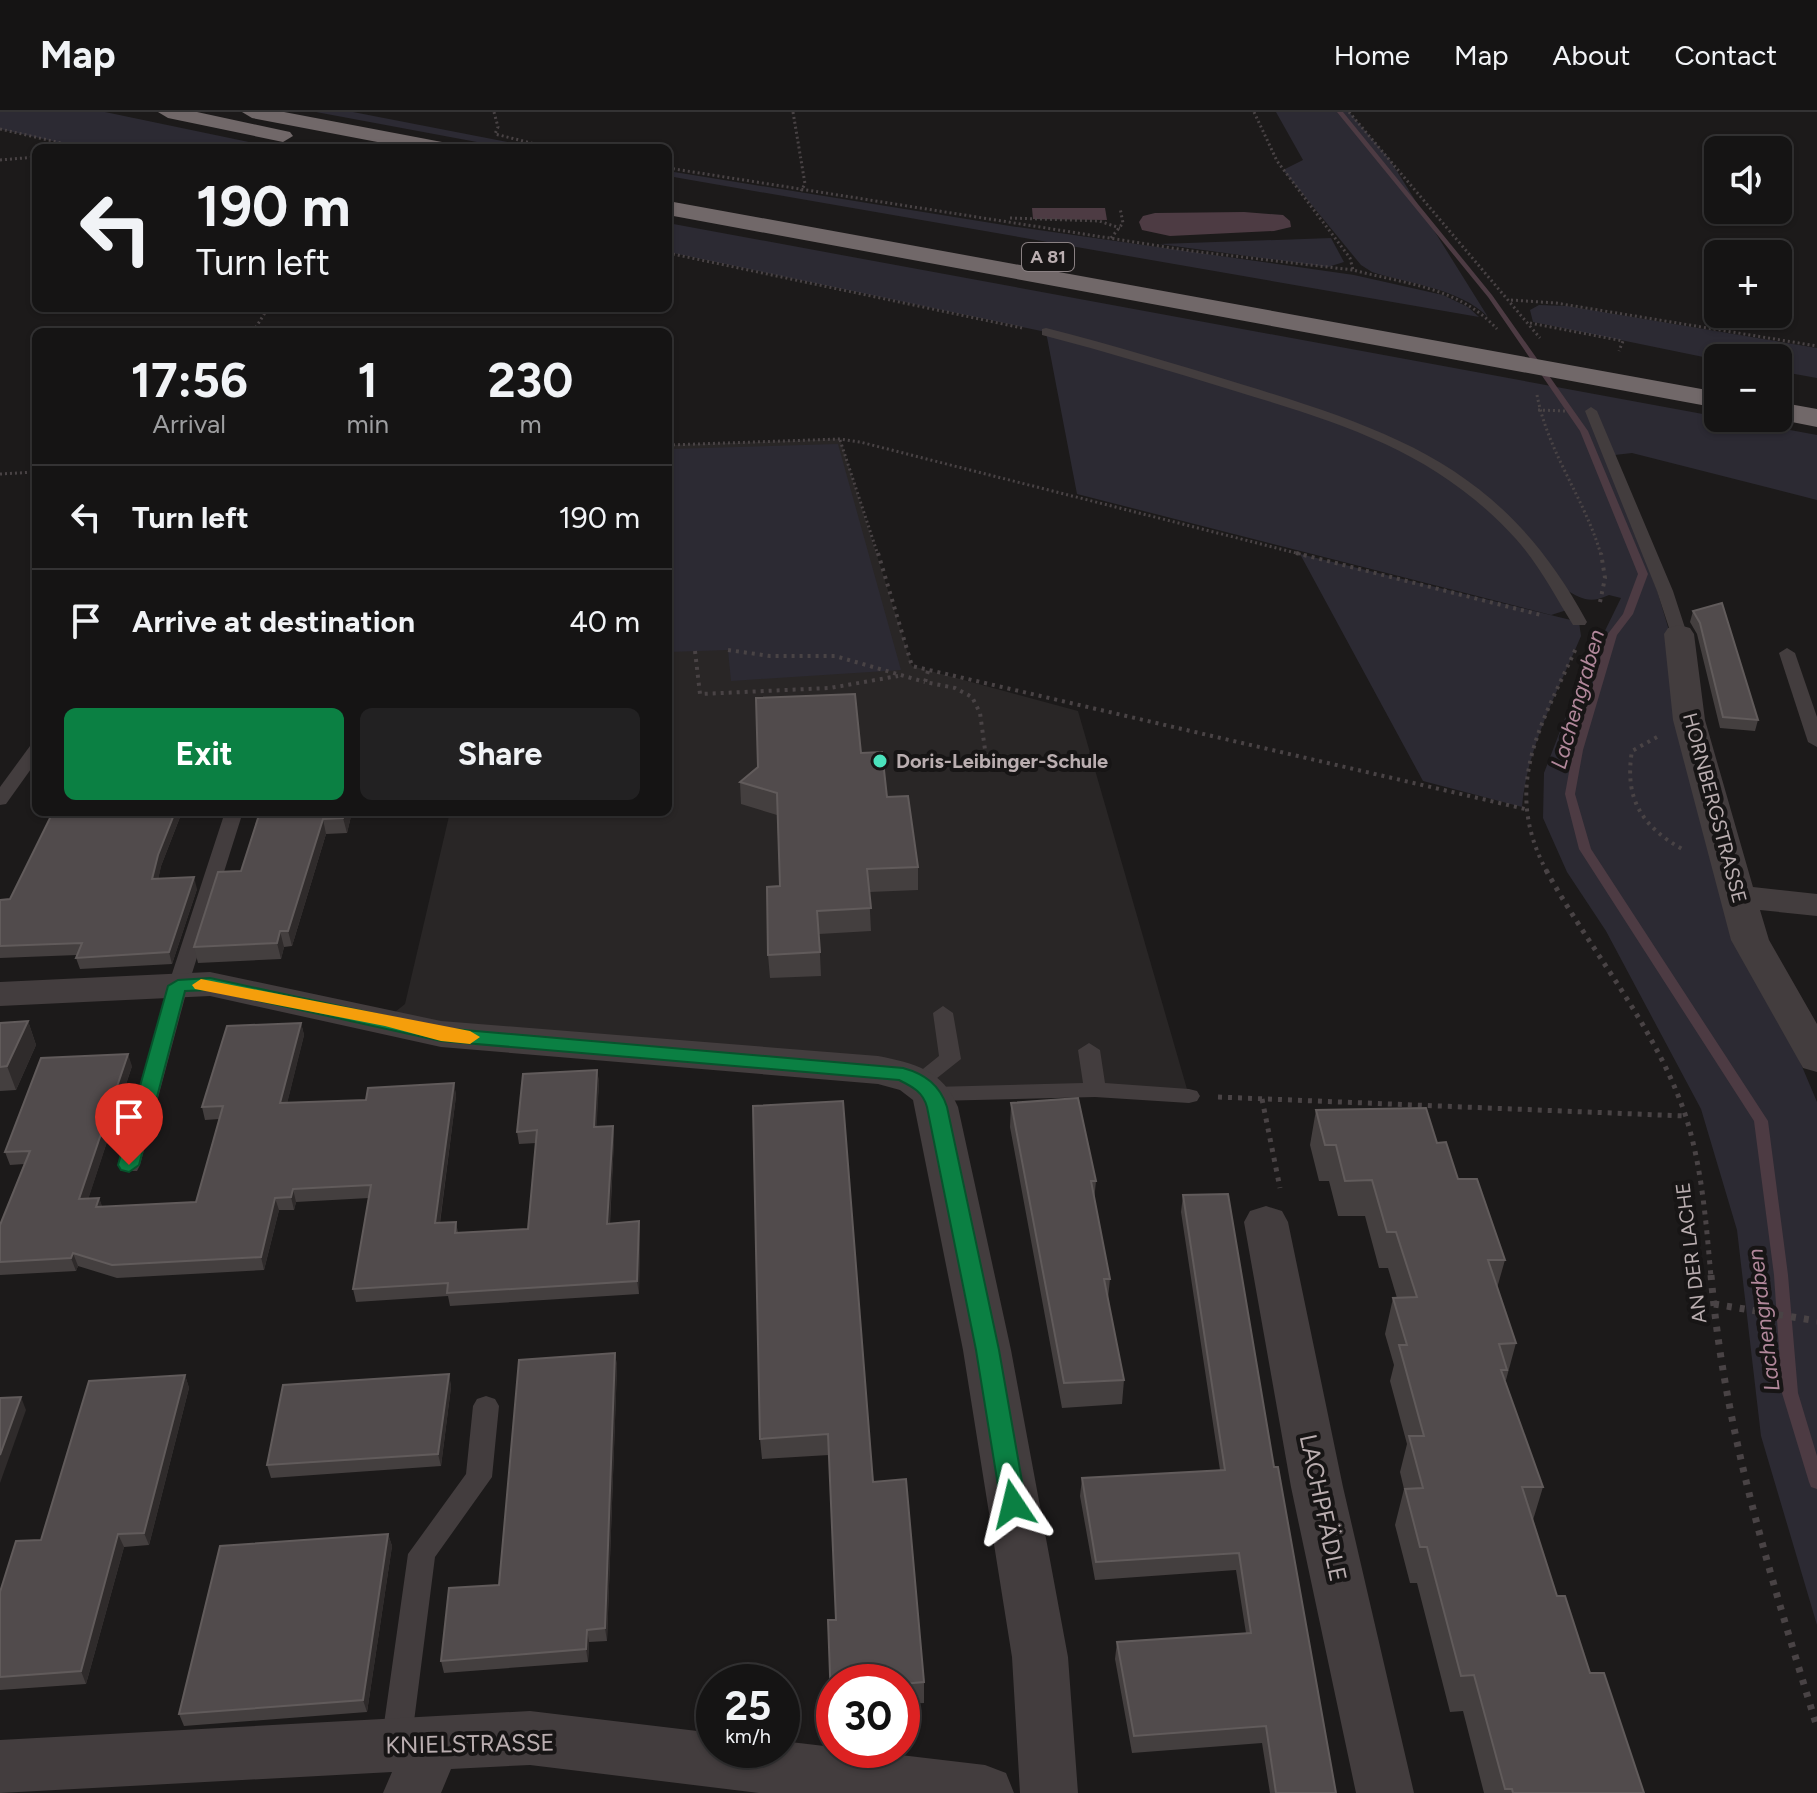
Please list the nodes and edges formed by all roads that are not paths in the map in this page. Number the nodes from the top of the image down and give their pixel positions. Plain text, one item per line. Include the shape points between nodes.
1 (168, 112) edge
2 (252, 112) edge
3 (326, 144) edge
4 (421, 144) edge
5 (672, 190) edge
6 (672, 209) edge
7 (1046, 332) road end
8 (1434, 337) junction
9 (1704, 374) edge
10 (1792, 390) edge
11 (1817, 394) edge
12 (1704, 397) edge
13 (1591, 411) dead end
14 (1792, 414) edge
15 (1817, 418) edge
16 (1579, 622) road end
17 (1679, 634) joint
18 (1787, 653) dead end
19 (1817, 742) edge
20 (32, 756) edge
21 (0, 800) edge
22 (232, 818) dead end
23 (1735, 884) junction
24 (1817, 905) edge
25 (178, 986) junction
26 (0, 994) edge
27 (943, 1013) dead end
28 (1089, 1050) dead end
29 (1817, 1059) edge
30 (926, 1088) junction
31 (1095, 1090) junction
32 (1189, 1096) road end
33 (129, 1165) dead end
34 (1266, 1222) road end
35 (486, 1406) dead end
36 (414, 1760) edge
37 (0, 1767) edge
38 (985, 1793) edge
39 (1049, 1793) edge
40 (1385, 1793) edge

1 - 3 highway
2 - 4 highway
5 - 8 highway, A 81
6 - 8 highway, A 81
7 - 16 lane via 1322,413 1417,453 1478,496 1518,534 1564,589
8 - 9 highway, A 81
8 - 12 highway, A 81
10 - 11 highway
13 - 17 lane, HORNBERGSTRASSE
14 - 15 highway
17 - 23 street, HORNBERGSTRASSE via 1689,720
18 - 19 lane
20 - 21 lane
22 - 25 lane
23 - 24 street
23 - 29 street, HORNBERGSTRASSE via 1750,940
25 - 26 street
25 - 30 street via 210,984 441,1034 878,1070
25 - 33 lane
27 - 30 lane via 950,1059
28 - 31 lane
30 - 31 lane
30 - 39 street via 987,1350 1040,1657
31 - 32 lane
34 - 40 street, LACHPFÄDLE via 1317,1487
35 - 36 lane via 479,1477 422,1554
36 - 37 street, KNIELSTRASSE
36 - 38 street, KNIELSTRASSE via 530,1738

